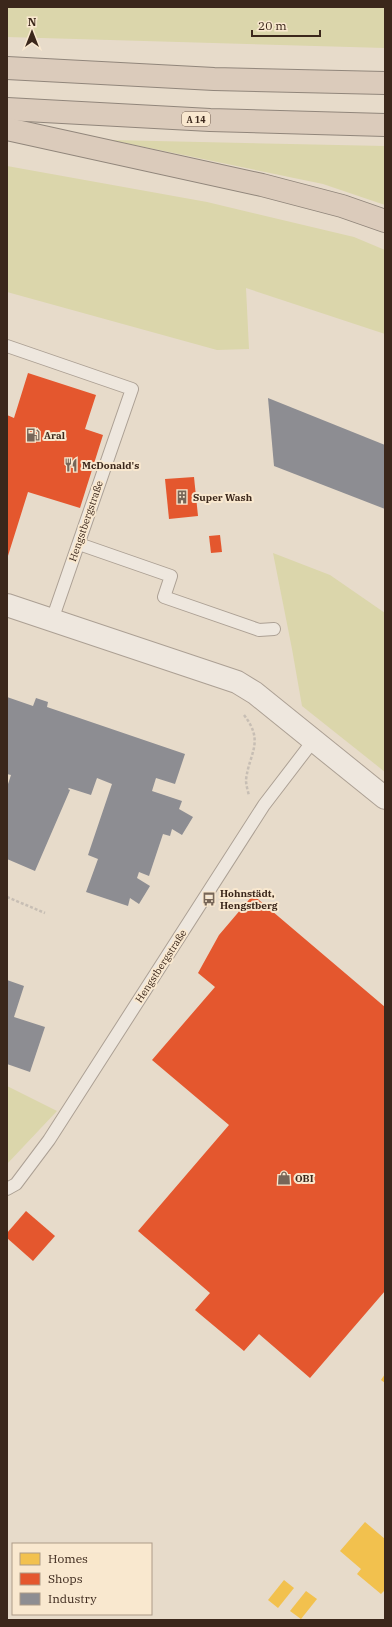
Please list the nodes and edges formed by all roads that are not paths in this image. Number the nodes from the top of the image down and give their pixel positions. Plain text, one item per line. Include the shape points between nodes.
1 (7, 68) edge
2 (385, 83) edge
3 (7, 109) edge
4 (385, 125) edge
5 (7, 130) edge
6 (385, 221) edge
7 (7, 346) edge
8 (78, 544) junction
9 (7, 605) edge
10 (52, 620) junction
11 (274, 629) dead end
12 (313, 741) junction
13 (385, 798) edge
14 (7, 1189) edge

1 - 2 highway via 214,79
3 - 4 highway, A 14 via 210,120
5 - 6 highway via 262,185 342,206
7 - 8 lane, Hengstbergstraße via 132,389
8 - 10 lane, Hengstbergstraße
8 - 11 lane via 171,576 164,597 259,630
9 - 10 street
10 - 12 street via 237,682 255,693
12 - 13 street
12 - 14 lane, Hengstbergstraße via 264,805 49,1140 16,1184

